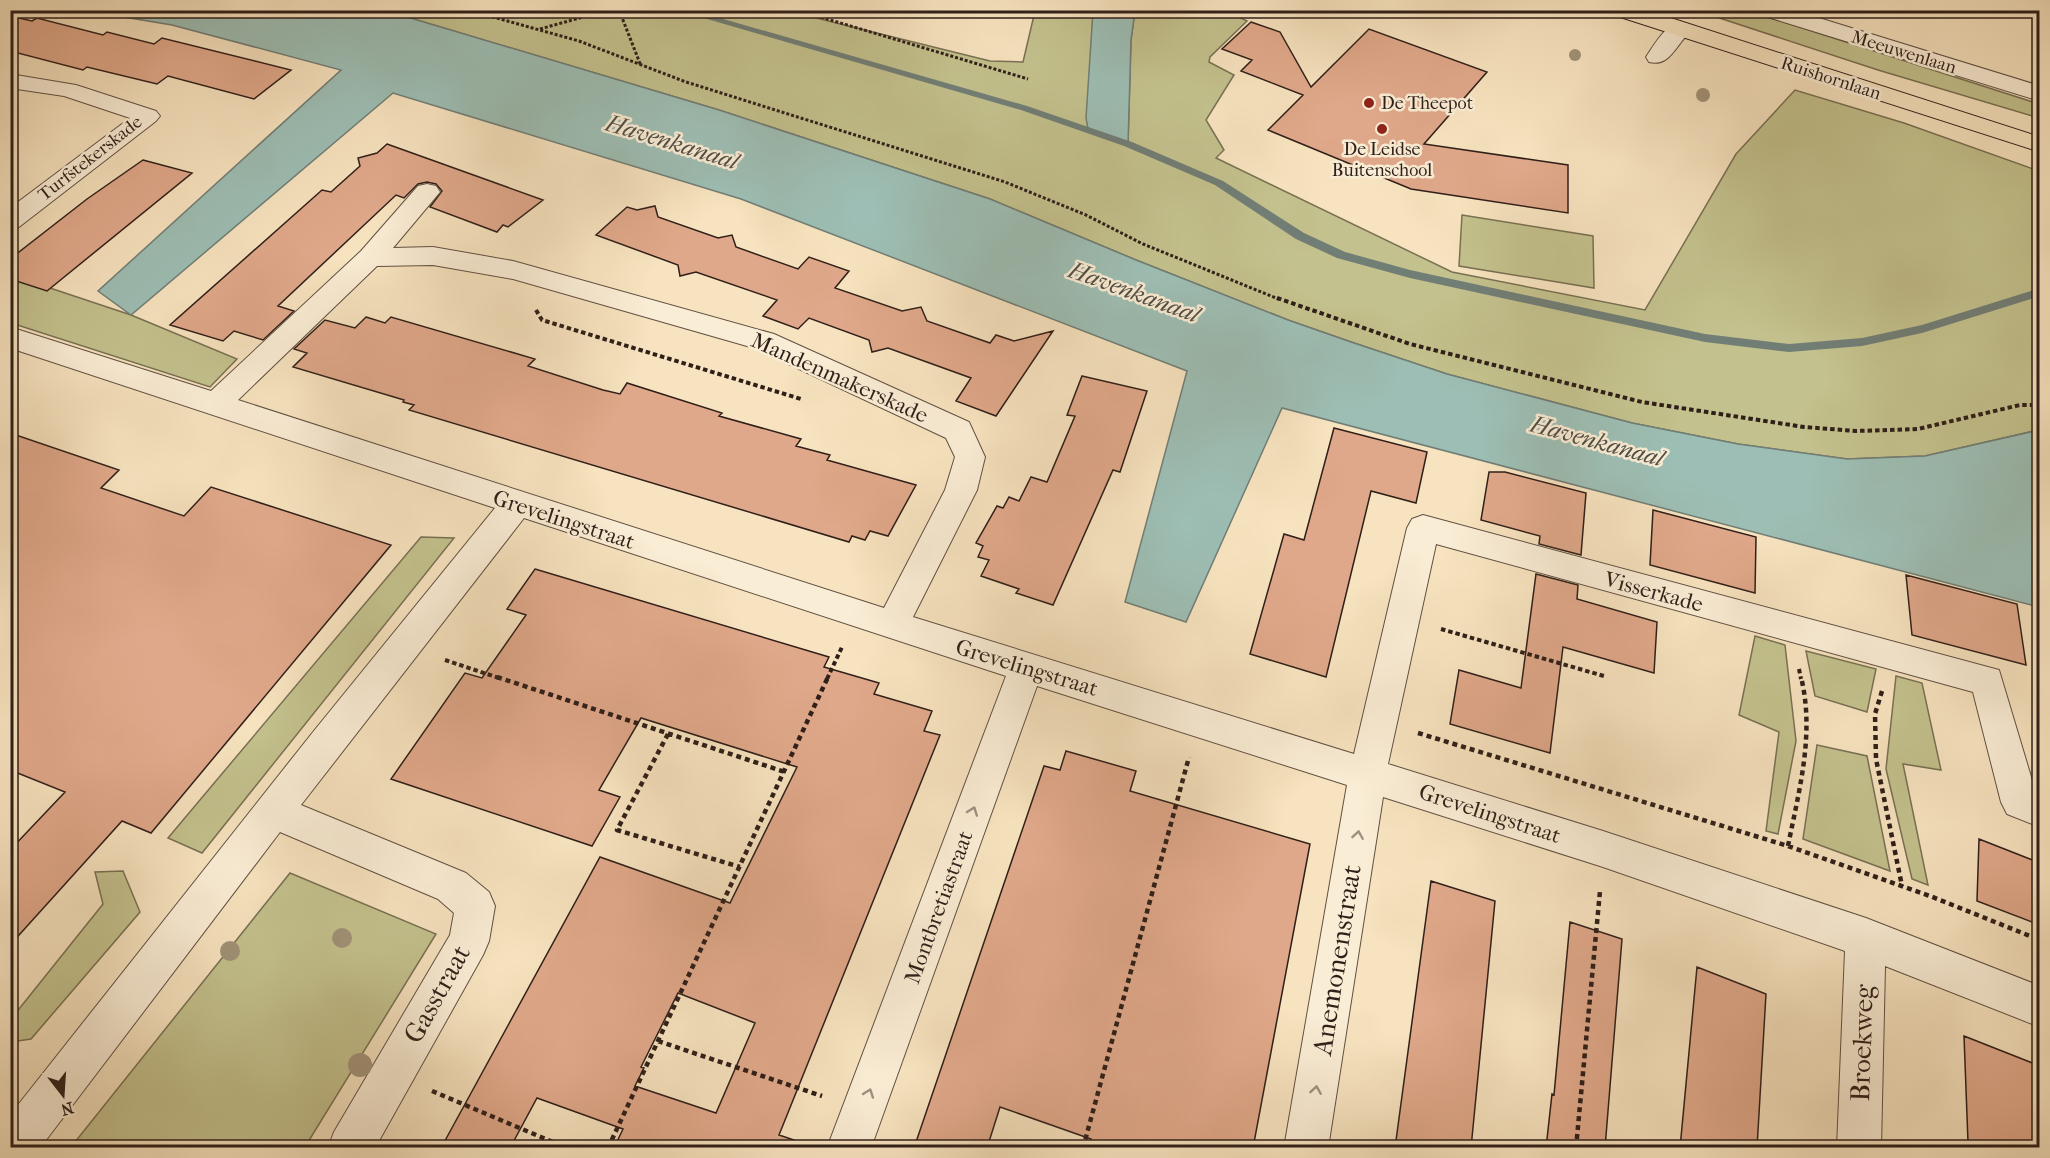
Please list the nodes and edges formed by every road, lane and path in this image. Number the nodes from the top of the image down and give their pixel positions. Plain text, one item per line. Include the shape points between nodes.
1 (468, 10) edge
2 (596, 10) edge
3 (619, 10) edge
4 (797, 10) edge
5 (1622, 10) edge
6 (1769, 10) edge
7 (2018, 10) edge
8 (2040, 17) edge
9 (540, 29) junction
10 (1680, 29) junction
11 (1657, 57) dead end
12 (642, 66) junction
13 (1028, 79) dead end
14 (10, 81) edge
15 (2040, 94) edge
16 (2040, 145) edge
17 (427, 192) dead end
18 (10, 221) edge
19 (370, 257) junction
20 (513, 270) junction
21 (10, 337) edge
22 (811, 402) dead end
23 (217, 403) junction
24 (2040, 405) edge
25 (517, 504) junction
26 (858, 614) junction
27 (1403, 618) junction
28 (892, 625) junction
29 (1790, 628) junction
30 (401, 645) junction
31 (1893, 655) junction
32 (1027, 667) junction
33 (1604, 676) dead end
34 (1199, 720) junction
35 (1380, 721) junction
36 (668, 734) junction
37 (784, 772) junction
38 (1368, 773) junction
39 (2040, 810) edge
40 (274, 812) junction
41 (1788, 846) junction
42 (1603, 849) junction
43 (740, 867) junction
44 (1902, 886) junction
45 (1866, 938) junction
46 (2040, 940) edge
47 (2040, 1007) edge
48 (658, 1041) junction
49 (392, 1075) junction
50 (863, 1110) junction
51 (12, 1148) edge
52 (350, 1148) edge
53 (567, 1148) edge
54 (608, 1148) edge
55 (849, 1148) edge
56 (1083, 1148) edge
57 (1306, 1148) edge
58 (1576, 1148) edge
59 (1858, 1148) edge

1 - 9 path
2 - 9 path
3 - 12 path
4 - 13 path
5 - 10 main road, Ruishornlaan
6 - 15 street, Meeuwenlaan
7 - 8 path
9 - 12 path
10 - 11 street
10 - 16 main road, Ruishornlaan
12 - 24 path via 1005,182 1143,244 1309,311 1410,344 1642,402 1804,427 1856,431 1918,429 2020,405
14 - 18 street, Turfstekerskade via 68,90 148,116
17 - 19 street
19 - 20 street, Mandenmakerskade via 433,256
19 - 23 street
20 - 22 path via 542,320
20 - 28 street, Mandenmakerskade via 764,341 958,430 970,457 962,490
21 - 23 street, Grevelingstraat
23 - 25 street, Grevelingstraat
25 - 26 street, Grevelingstraat
25 - 30 street
26 - 28 street, Grevelingstraat
26 - 37 path
27 - 29 street, Visserkade via 1423,528
27 - 33 path
27 - 35 street, Visserkade
28 - 32 street, Grevelingstraat
29 - 31 street, Visserkade
29 - 41 path via 1804,694 1807,742
30 - 36 path
30 - 40 street
31 - 39 street, Visserkade via 1987,681 2020,802
31 - 44 path via 1875,714 1876,759
32 - 34 street, Grevelingstraat
50 -> 32 street, Montbretiastraat
34 - 38 street, Grevelingstraat
34 - 56 path
35 - 38 street, Visserkade
35 - 41 path
36 - 37 path
36 - 43 path via 617,830
37 - 43 path
38 - 42 street, Grevelingstraat
57 -> 38 street, Anemonenstraat
40 - 49 street, Gasstraat via 452,886 475,906 469,941
40 - 51 street
41 - 44 path
42 - 45 street, Grevelingstraat
42 - 58 path
43 - 48 path
44 - 46 path
45 - 47 street, Grevelingstraat
45 - 59 street, Broekweg
48 - 50 path
48 - 54 path
49 - 52 street, Gasstraat
49 - 53 path
50 - 55 street, Montbretiastraat

